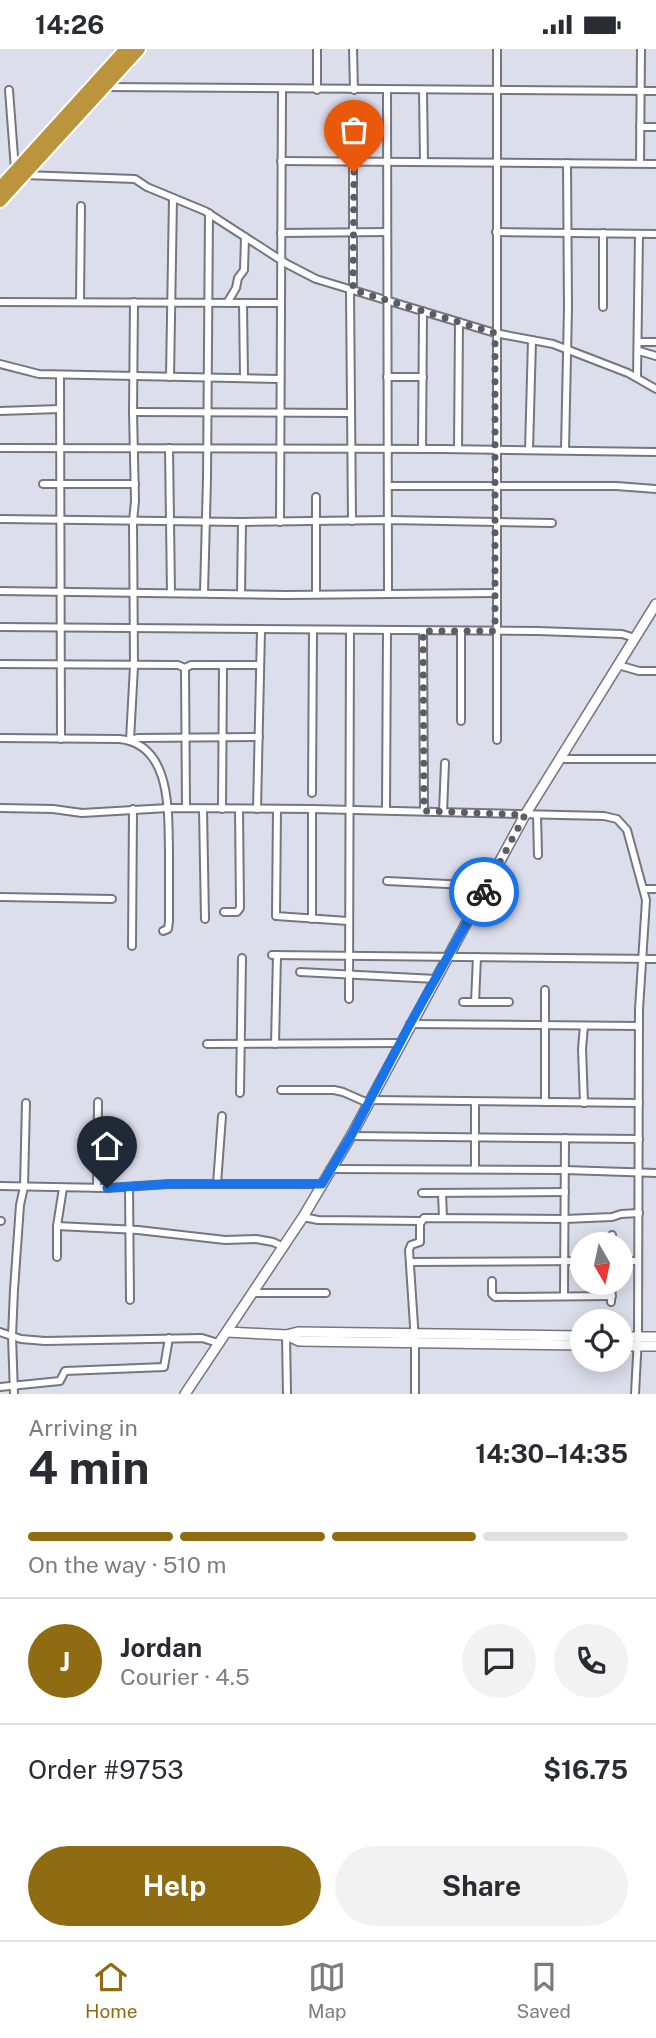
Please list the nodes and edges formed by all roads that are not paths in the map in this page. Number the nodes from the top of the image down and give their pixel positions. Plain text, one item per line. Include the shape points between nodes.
1 (126, 49) edge
2 (139, 49) edge
3 (317, 49) edge
4 (353, 49) edge
5 (497, 49) edge
6 (642, 49) edge
7 (105, 87) junction
8 (282, 89) junction
9 (9, 90) dead end
10 (317, 90) junction
11 (354, 90) junction
12 (387, 90) junction
13 (423, 90) junction
14 (497, 90) junction
15 (641, 91) junction
16 (656, 91) edge
17 (640, 127) junction
18 (656, 127) edge
19 (281, 161) junction
20 (353, 162) junction
21 (387, 162) junction
22 (424, 162) junction
23 (496, 162) junction
24 (567, 163) junction
25 (640, 163) junction
26 (656, 163) edge
27 (19, 173) junction
28 (0, 186) edge
29 (173, 198) junction
30 (0, 201) edge
31 (81, 206) dead end
32 (209, 213) junction
33 (353, 231) junction
34 (387, 232) junction
35 (496, 232) junction
36 (281, 233) junction
37 (567, 233) junction
38 (603, 233) junction
39 (639, 234) junction
40 (656, 234) edge
41 (245, 237) junction
42 (280, 260) junction
43 (352, 290) junction
44 (387, 301) junction
45 (0, 302) edge
46 (80, 302) junction
47 (134, 302) junction
48 (171, 302) junction
49 (207, 303) junction
50 (227, 303) junction
51 (243, 303) junction
52 (280, 303) junction
53 (603, 307) dead end
54 (423, 311) junction
55 (459, 322) junction
56 (495, 333) junction
57 (532, 341) junction
58 (639, 342) junction
59 (656, 342) edge
60 (567, 349) junction
61 (639, 351) junction
62 (656, 356) edge
63 (0, 364) edge
64 (60, 375) junction
65 (133, 376) junction
66 (170, 377) junction
67 (207, 377) junction
68 (387, 377) junction
69 (423, 377) junction
70 (637, 377) junction
71 (244, 378) junction
72 (279, 379) junction
73 (656, 389) edge
74 (60, 409) junction
75 (0, 411) edge
76 (133, 412) junction
77 (207, 412) junction
78 (279, 413) junction
79 (351, 414) junction
80 (61, 447) junction
81 (134, 447) junction
82 (0, 448) edge
83 (169, 448) junction
84 (207, 448) junction
85 (279, 448) junction
86 (352, 449) junction
87 (387, 449) junction
88 (422, 449) junction
89 (458, 449) junction
90 (495, 450) junction
91 (529, 450) junction
92 (565, 450) junction
93 (656, 453) edge
94 (62, 483) junction
95 (43, 484) dead end
96 (135, 484) junction
97 (387, 486) junction
98 (495, 487) junction
99 (656, 489) edge
100 (316, 497) dead end
101 (0, 519) edge
102 (62, 520) junction
103 (388, 520) junction
104 (133, 521) junction
105 (170, 521) junction
106 (206, 521) junction
107 (242, 521) junction
108 (279, 521) junction
109 (316, 521) junction
110 (352, 521) junction
111 (495, 522) junction
112 (552, 523) dead end
113 (0, 591) edge
114 (61, 591) junction
115 (134, 592) junction
116 (171, 593) junction
117 (204, 593) junction
118 (388, 593) junction
119 (495, 593) junction
120 (241, 594) junction
121 (316, 594) junction
122 (656, 604) edge
123 (0, 627) edge
124 (61, 627) junction
125 (134, 629) junction
126 (261, 630) junction
127 (313, 630) junction
128 (351, 630) junction
129 (387, 630) junction
130 (423, 631) junction
131 (461, 631) junction
132 (495, 631) junction
133 (635, 638) junction
134 (0, 664) edge
135 (61, 664) junction
136 (223, 665) junction
137 (260, 665) junction
138 (618, 665) junction
139 (134, 666) junction
140 (185, 668) junction
141 (656, 671) edge
142 (461, 721) dead end
143 (259, 737) junction
144 (0, 738) edge
145 (186, 738) junction
146 (222, 738) junction
147 (61, 739) junction
148 (130, 740) junction
149 (496, 740) dead end
150 (560, 759) junction
151 (656, 759) edge
152 (445, 763) dead end
153 (312, 793) dead end
154 (0, 808) edge
155 (168, 808) junction
156 (186, 808) junction
157 (133, 809) junction
158 (203, 809) junction
159 (222, 809) junction
160 (239, 809) junction
161 (257, 809) junction
162 (277, 809) junction
163 (312, 809) junction
164 (349, 809) junction
165 (386, 810) junction
166 (424, 811) junction
167 (443, 812) junction
168 (525, 815) junction
169 (537, 815) junction
170 (538, 855) dead end
171 (387, 881) dead end
172 (487, 886) junction
173 (644, 889) junction
174 (656, 889) edge
175 (0, 897) edge
176 (112, 899) dead end
177 (224, 912) dead end
178 (205, 919) dead end
179 (312, 919) junction
180 (348, 921) junction
181 (163, 931) dead end
182 (132, 947) dead end
183 (348, 955) junction
184 (450, 957) junction
185 (477, 957) junction
186 (242, 958) dead end
187 (644, 959) junction
188 (656, 959) edge
189 (300, 972) dead end
190 (348, 973) junction
191 (436, 979) junction
192 (545, 990) dead end
193 (349, 999) dead end
194 (463, 1002) dead end
195 (475, 1002) junction
196 (509, 1002) dead end
197 (410, 1024) junction
198 (545, 1025) junction
199 (584, 1025) junction
200 (639, 1026) junction
201 (400, 1043) junction
202 (206, 1044) dead end
203 (241, 1044) junction
204 (275, 1044) junction
205 (281, 1090) dead end
206 (240, 1093) dead end
207 (369, 1102) junction
208 (475, 1102) junction
209 (545, 1102) junction
210 (26, 1103) dead end
211 (98, 1103) dead end
212 (584, 1103) junction
213 (639, 1103) junction
214 (222, 1116) dead end
215 (351, 1136) junction
216 (475, 1137) junction
217 (565, 1138) junction
218 (639, 1139) junction
219 (330, 1169) junction
220 (475, 1169) junction
221 (565, 1170) junction
222 (639, 1172) junction
223 (656, 1173) edge
224 (217, 1184) junction
225 (322, 1184) junction
226 (0, 1187) edge
227 (24, 1187) junction
228 (130, 1187) junction
229 (63, 1188) junction
230 (97, 1188) junction
231 (565, 1192) junction
232 (422, 1193) dead end
233 (442, 1193) junction
234 (639, 1213) junction
235 (303, 1217) junction
236 (443, 1218) junction
237 (565, 1219) junction
238 (421, 1221) junction
239 (57, 1226) junction
240 (130, 1229) junction
241 (284, 1247) junction
242 (57, 1257) dead end
243 (565, 1261) junction
244 (570, 1261) edge
245 (634, 1261) edge
246 (638, 1261) junction
247 (410, 1262) junction
248 (492, 1281) dead end
249 (253, 1293) junction
250 (326, 1293) dead end
251 (611, 1295) edge
252 (564, 1296) junction
253 (130, 1300) dead end
254 (0, 1332) edge
255 (227, 1332) junction
256 (286, 1335) junction
257 (12, 1336) junction
258 (570, 1336) edge
259 (415, 1337) junction
260 (656, 1337) edge
261 (169, 1338) junction
262 (633, 1341) edge
263 (638, 1342) junction
264 (218, 1343) junction
265 (633, 1343) edge
266 (570, 1344) edge
267 (656, 1346) edge
268 (14, 1385) junction
269 (0, 1387) edge
270 (14, 1394) edge
271 (185, 1394) edge
272 (287, 1394) edge
273 (415, 1394) edge
274 (635, 1394) edge

1 - 27 highway
2 - 7 highway
3 - 10 street
4 - 11 street
5 - 14 street
6 - 15 street
7 - 8 street
7 - 27 highway
8 - 10 street
8 - 19 street
9 - 27 street
10 - 11 street
11 - 12 street
12 - 13 street
12 - 21 street
13 - 14 street
13 - 22 street
14 - 15 street
14 - 23 street
15 - 16 street
15 - 17 street
17 - 18 street
17 - 25 street
19 - 20 street
19 - 36 street
20 - 21 street
20 - 33 street
21 - 22 street
21 - 34 street
22 - 23 street
23 - 24 street
23 - 35 street
24 - 25 street
24 - 37 street
25 - 26 street
27 - 28 highway
27 - 29 street via 133,178
27 - 30 highway
29 - 32 street
29 - 48 street
31 - 46 street
32 - 41 street
32 - 49 street
33 - 34 street
33 - 36 street
33 - 43 street
34 - 44 street
35 - 37 street
35 - 56 street
36 - 42 street
37 - 38 street
37 - 60 street
38 - 39 street
38 - 53 street
39 - 40 street
39 - 58 street
41 - 42 street
41 - 50 street via 244,271
42 - 43 street via 316,279
42 - 52 street
43 - 44 street
43 - 79 street
44 - 54 street
44 - 68 street
45 - 46 street
46 - 47 street
47 - 48 street
47 - 65 street
48 - 49 street
48 - 66 street
49 - 50 street
49 - 67 street
50 - 51 street
51 - 52 street
51 - 71 street
52 - 72 street
54 - 55 street
54 - 69 street
55 - 56 street
55 - 89 street
56 - 57 street
56 - 90 street
57 - 60 street
57 - 91 street
58 - 59 street
58 - 61 street
60 - 70 street
60 - 92 street
61 - 62 street
61 - 70 street
63 - 64 street via 34,374
64 - 65 street
64 - 74 street
65 - 66 street
65 - 76 street
66 - 67 street
67 - 71 street
67 - 77 street
68 - 69 street
68 - 87 street
69 - 88 street
70 - 73 street
71 - 72 street
72 - 78 street
74 - 75 street
74 - 80 street
76 - 77 street
76 - 81 street
77 - 78 street
77 - 84 street
78 - 79 street
78 - 85 street
79 - 86 street
80 - 81 street
80 - 82 street
80 - 94 street
81 - 83 street
81 - 96 street
83 - 84 street
83 - 105 street
84 - 85 street
84 - 106 street
85 - 86 street
85 - 108 street
86 - 87 street
86 - 110 street
87 - 88 street
87 - 97 street
88 - 89 street
89 - 90 street
90 - 91 street
90 - 98 street
91 - 92 street
92 - 93 street
94 - 95 street
94 - 96 street
94 - 102 street
96 - 104 street
97 - 98 street
97 - 103 street
98 - 99 street
98 - 111 street
100 - 109 street
101 - 102 street
102 - 104 street
102 - 114 street
103 - 110 street
103 - 111 street
103 - 118 street
104 - 105 street
104 - 115 street
105 - 106 street
105 - 116 street
106 - 107 street
106 - 117 street
107 - 108 street
107 - 120 street
108 - 109 street
109 - 110 street
109 - 121 street
111 - 112 street
111 - 119 street
113 - 114 street
114 - 115 street
114 - 124 street
115 - 116 street
115 - 125 street
116 - 117 street
117 - 120 street
118 - 119 street
118 - 121 street
119 - 132 street
120 - 121 street
122 - 133 main road
123 - 124 street
124 - 125 street
124 - 135 street
125 - 126 street
125 - 139 street
126 - 127 street
126 - 137 street
127 - 128 street
127 - 153 street
128 - 129 street
128 - 164 street
129 - 130 street
129 - 165 street
130 - 131 street
130 - 166 street
131 - 132 street
131 - 142 street
132 - 133 street
132 - 149 street
133 - 138 main road
134 - 135 street
135 - 139 street
135 - 147 street
136 - 137 street
136 - 140 street
136 - 146 street
137 - 143 street
138 - 141 street
138 - 150 main road
139 - 140 street
139 - 148 street
140 - 145 street
143 - 146 street
143 - 161 street
144 - 147 street
145 - 146 street
145 - 148 street
145 - 156 street
146 - 159 street
147 - 148 street
148 - 155 street via 148,751 157,765
150 - 151 street
150 - 168 main road
152 - 167 street
154 - 157 street via 82,813
155 - 156 street
155 - 157 street
155 - 181 street via 169,925
156 - 158 street
157 - 182 street
158 - 159 street
158 - 178 street
159 - 160 street
160 - 161 street
160 - 177 street via 240,908
161 - 162 street
162 - 163 street
162 - 179 street via 276,915
163 - 164 street
163 - 179 street
164 - 165 street
164 - 180 street
165 - 166 street
166 - 167 street
167 - 168 street
168 - 169 street
168 - 172 main road
169 - 170 street
169 - 173 street via 604,816 622,822
171 - 172 street
172 - 184 main road
173 - 174 street
173 - 187 street
175 - 176 street
179 - 180 street
180 - 183 street
183 - 184 street
183 - 190 street
183 - 204 street via 274,955
184 - 185 street
184 - 191 main road
185 - 187 street
185 - 195 street
186 - 203 street
187 - 188 street
187 - 200 street
189 - 190 street
190 - 191 street
190 - 193 street
191 - 197 main road
192 - 198 street
194 - 195 street
195 - 196 street
197 - 198 street
197 - 201 main road
198 - 199 street
198 - 209 street
199 - 200 street
199 - 212 street
200 - 213 street
201 - 204 street
201 - 207 main road
202 - 203 street
203 - 204 street
203 - 206 street
205 - 207 street via 334,1090
207 - 208 street
207 - 215 main road
208 - 209 street
208 - 216 street
209 - 212 street
210 - 227 street
211 - 230 street
212 - 213 street
213 - 218 street
214 - 224 street
215 - 216 street
215 - 219 main road
216 - 217 street
216 - 220 street
217 - 218 street
217 - 221 street
218 - 222 street
219 - 220 street
219 - 225 main road
220 - 221 street
221 - 222 street
221 - 231 street
222 - 223 street
222 - 234 street
224 - 225 street
224 - 228 street
225 - 235 main road
226 - 227 street
227 - 229 street
227 - 257 street
228 - 230 street
228 - 240 street
229 - 230 street
229 - 239 street
231 - 233 street
231 - 237 street
232 - 233 street
233 - 236 street
234 - 237 street
234 - 246 street
235 - 238 street
235 - 241 main road
236 - 237 street
236 - 238 street
237 - 243 street
238 - 247 street via 420,1242 410,1247
239 - 240 street
239 - 242 street
240 - 241 street via 225,1240 257,1239
240 - 253 street
241 - 249 main road
243 - 244 street
243 - 247 street
243 - 252 street
245 - 246 street
246 - 263 street
247 - 259 street
248 - 252 street via 494,1297
249 - 250 street
249 - 255 main road
251 - 252 street via 611,1299
254 - 257 street
255 - 256 main road
255 - 264 main road
256 - 259 main road via 299,1341
256 - 272 street
257 - 261 street via 57,1341
257 - 268 street
258 - 259 main road
259 - 266 main road
259 - 273 street
260 - 263 main road
261 - 264 street
261 - 268 street via 164,1367 65,1371 60,1381
262 - 263 main road
263 - 265 main road
263 - 267 main road
263 - 274 street
264 - 271 main road
268 - 269 street
268 - 270 street

